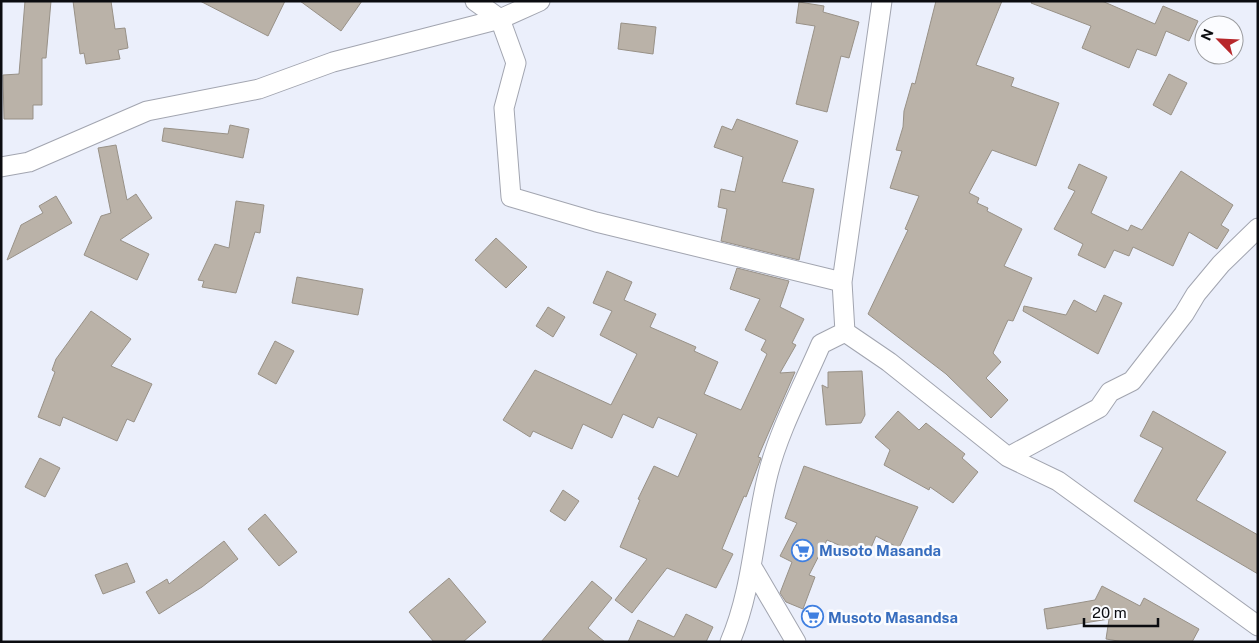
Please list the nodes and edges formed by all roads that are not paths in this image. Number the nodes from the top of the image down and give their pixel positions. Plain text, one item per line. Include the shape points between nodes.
1 (475, 1) edge
2 (540, 1) edge
3 (882, 1) edge
4 (500, 19) junction
5 (1, 167) edge
6 (1258, 228) edge
7 (842, 282) junction
8 (845, 332) junction
9 (1008, 457) junction
10 (752, 567) junction
11 (1258, 626) edge
12 (730, 642) edge
13 (796, 642) edge

1 - 4 street
2 - 4 street
3 - 7 street
4 - 5 street via 333,62 259,88 147,111 29,162
4 - 7 street via 516,63 504,108 511,197 596,222
6 - 9 street via 1196,294 1132,380 1110,392 1099,408
7 - 8 street
8 - 9 street via 889,362
8 - 10 street via 822,344 772,459
9 - 11 street via 1058,481
10 - 12 street
10 - 13 street

